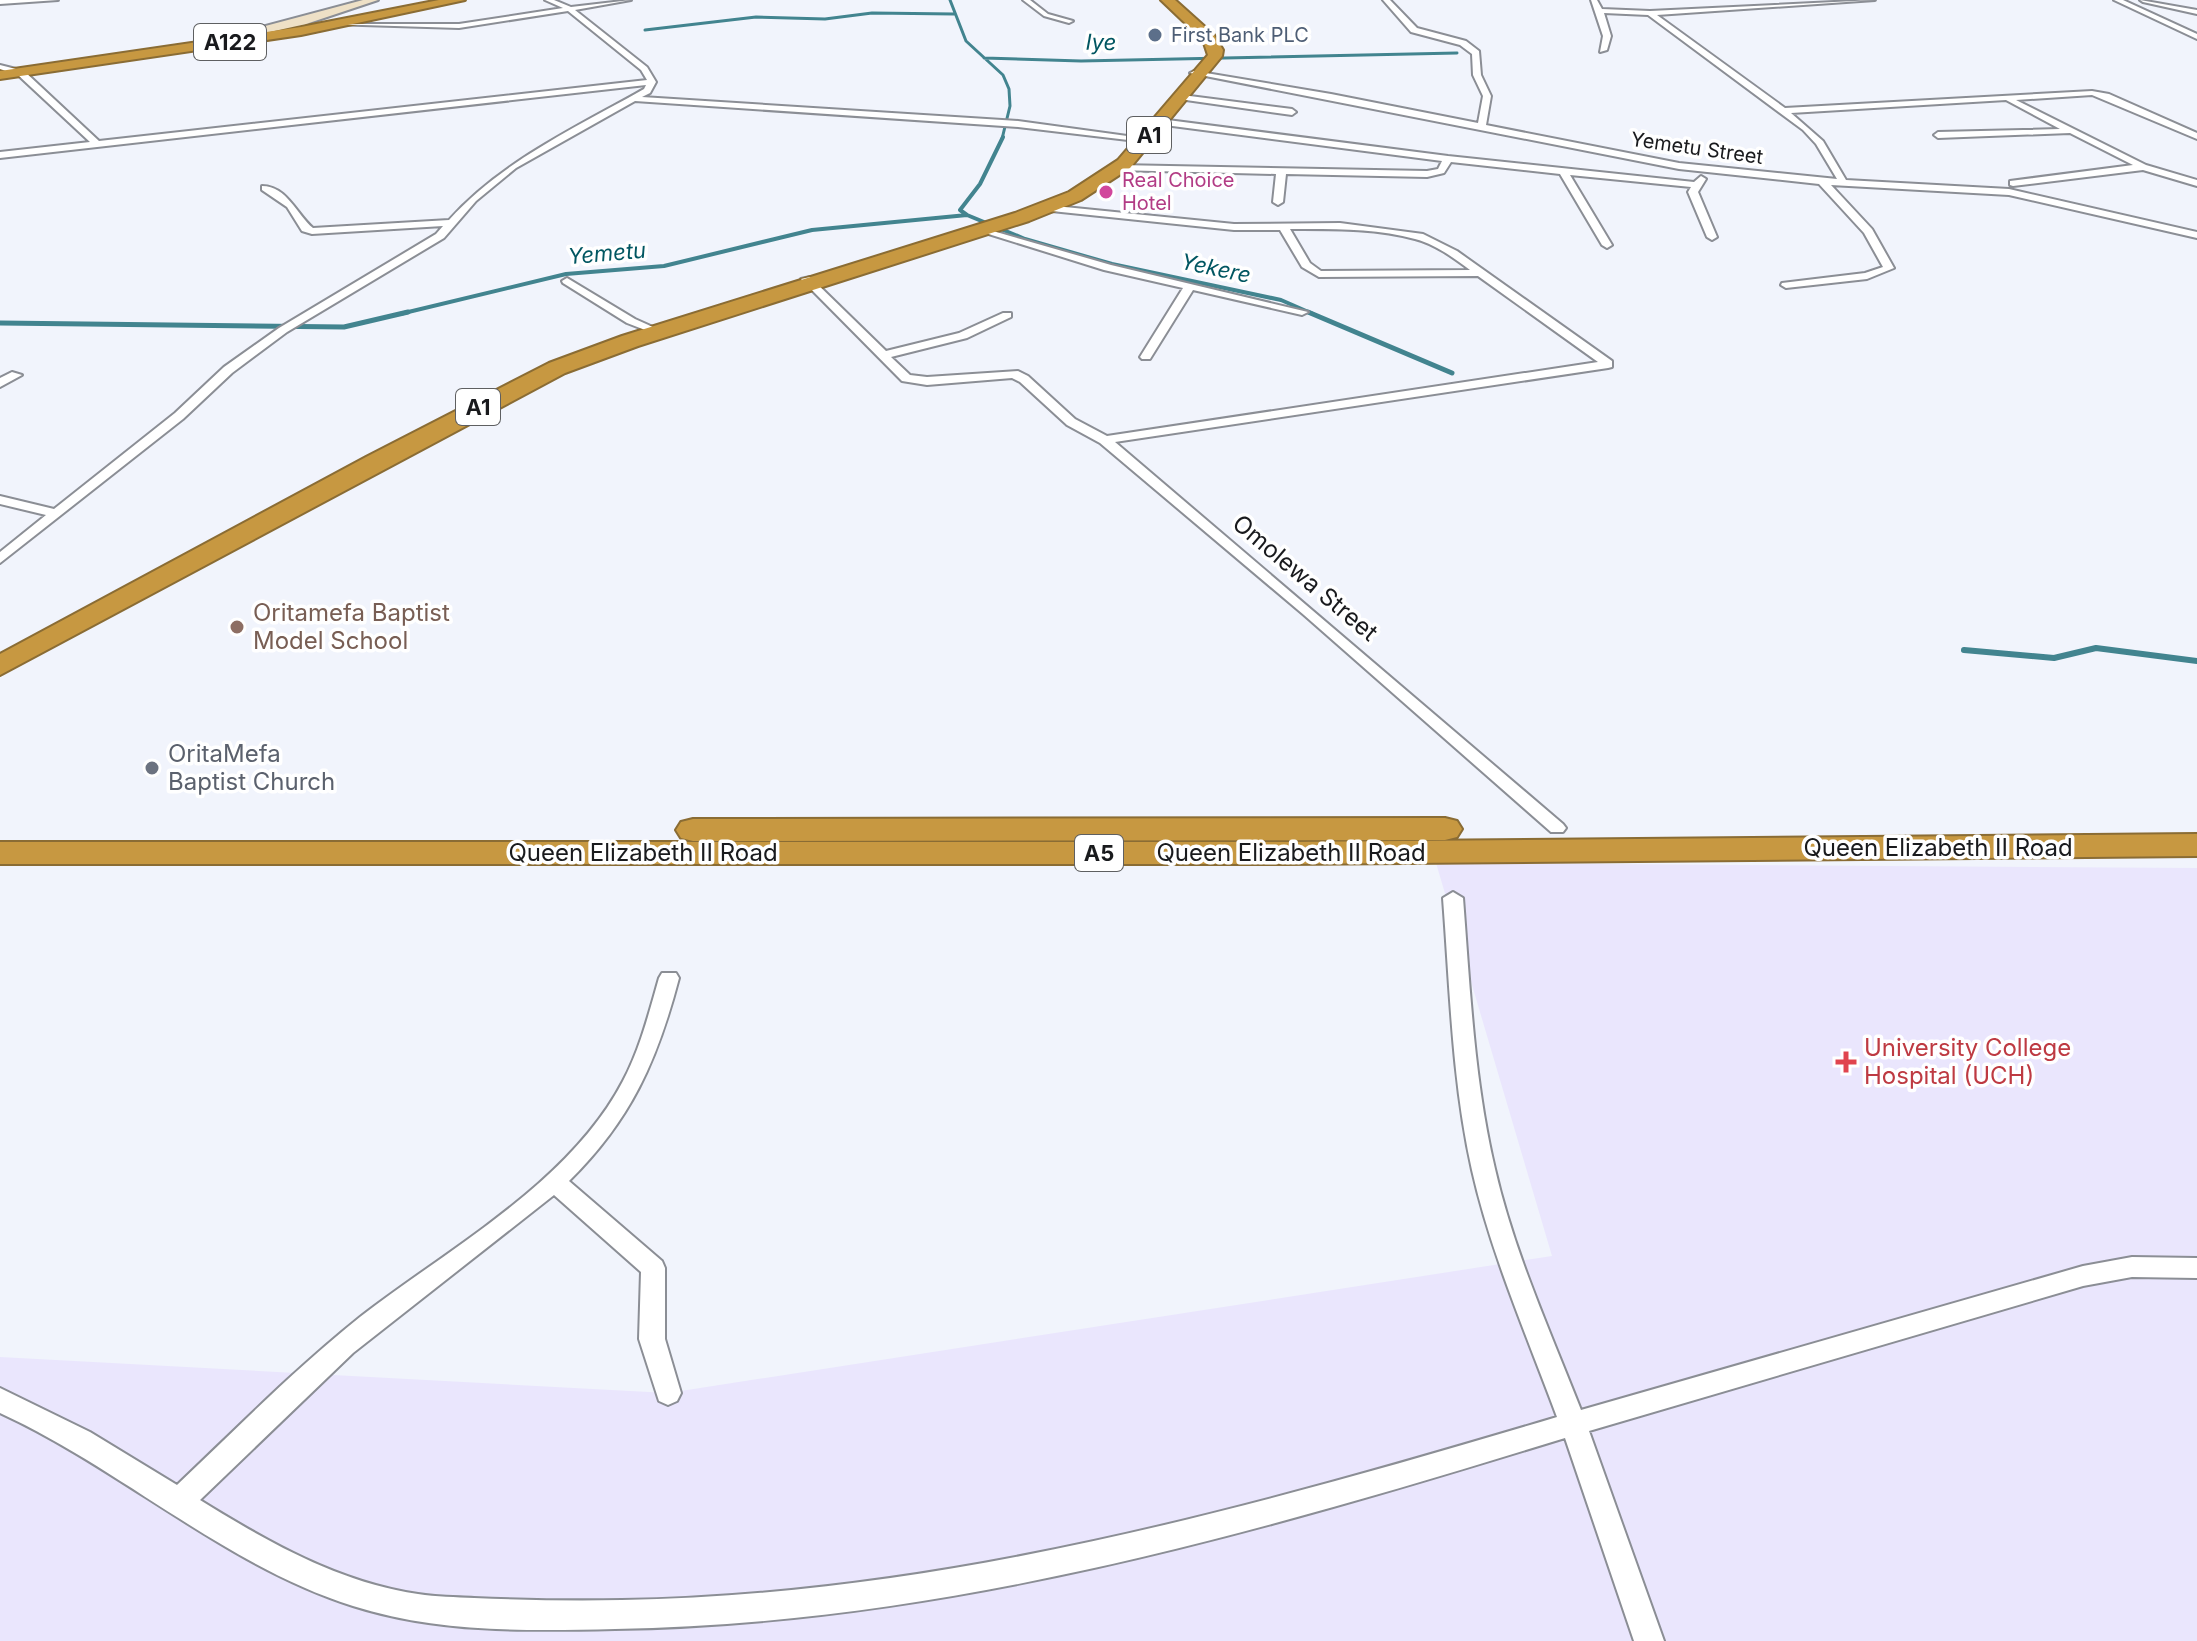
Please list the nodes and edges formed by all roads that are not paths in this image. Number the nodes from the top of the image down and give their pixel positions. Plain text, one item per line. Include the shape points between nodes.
1 (55, 0) edge
2 (373, 0) edge
3 (449, 0) edge
4 (459, 0) edge
5 (548, 0) edge
6 (628, 0) edge
7 (1026, 0) edge
8 (1159, 0) edge
9 (1167, 0) edge
10 (1386, 0) edge
11 (1594, 0) edge
12 (1742, 0) edge
13 (1872, 0) edge
14 (2117, 0) edge
15 (2143, 0) edge
16 (0, 2) edge
17 (567, 7) junction
18 (1749, 7) junction
19 (1600, 11) junction
20 (2197, 12) edge
21 (1650, 13) junction
22 (1069, 21) dead end
23 (302, 22) junction
24 (328, 26) junction
25 (459, 26) junction
26 (456, 35) dead end
27 (2197, 37) edge
28 (207, 43) junction
29 (1603, 50) dead end
30 (0, 72) edge
31 (19, 72) junction
32 (1198, 73) junction
33 (652, 82) junction
34 (1331, 96) junction
35 (1182, 97) junction
36 (637, 99) junction
37 (2008, 99) junction
38 (1784, 111) junction
39 (1292, 112) junction
40 (1284, 120) dead end
41 (1160, 122) junction
42 (1481, 127) junction
43 (1276, 128) dead end
44 (2072, 131) junction
45 (1938, 135) dead end
46 (1267, 136) junction
47 (2197, 136) edge
48 (1141, 139) junction
49 (96, 143) junction
50 (0, 155) edge
51 (1448, 159) junction
52 (2143, 167) junction
53 (1118, 168) junction
54 (1711, 170) junction
55 (1564, 172) junction
56 (1281, 173) junction
57 (1819, 179) junction
58 (1843, 182) junction
59 (2013, 183) dead end
60 (2197, 183) edge
61 (1695, 185) junction
62 (265, 188) dead end
63 (1278, 202) dead end
64 (1045, 208) junction
65 (452, 223) junction
66 (987, 226) junction
67 (1284, 228) junction
68 (2197, 235) edge
69 (1712, 237) dead end
70 (1607, 245) dead end
71 (1480, 273) junction
72 (567, 281) dead end
73 (808, 281) junction
74 (1786, 285) dead end
75 (1189, 288) junction
76 (1302, 312) dead end
77 (1007, 315) dead end
78 (653, 330) junction
79 (885, 355) junction
80 (1146, 357) dead end
81 (16, 375) dead end
82 (0, 383) edge
83 (1105, 440) junction
84 (0, 500) edge
85 (55, 513) junction
86 (0, 559) edge
87 (0, 651) edge
88 (0, 666) edge
89 (2197, 824) edge
90 (1557, 828) junction
91 (0, 830) edge
92 (1285, 841) junction
93 (2197, 845) edge
94 (0, 853) edge
95 (1453, 898) dead end
96 (669, 978) dead end
97 (553, 1181) junction
98 (2197, 1268) edge
99 (668, 1393) dead end
100 (0, 1400) edge
101 (1573, 1424) junction
102 (179, 1502) junction
103 (1649, 1641) edge

1 - 16 street
2 - 23 street
3 - 24 highway, A122
4 - 24 highway, A122
5 - 17 street
6 - 17 street
7 - 22 street via 1046,15
8 - 32 highway via 1206,45
9 - 32 highway via 1214,44 1215,56
10 - 42 street via 1414,30 1463,43 1476,53 1477,75 1487,96
11 - 19 street
12 - 18 street
13 - 18 street
14 - 27 street
15 - 20 street
17 - 25 street
17 - 33 street via 644,69
18 - 21 street
19 - 21 street
19 - 29 street via 1607,36
21 - 38 street
23 - 24 highway
23 - 28 street
24 - 25 street
24 - 28 highway, A122
24 - 31 highway, A122
25 - 26 street
28 - 31 highway, A122
30 - 31 highway, A122
31 - 49 street
32 - 34 street, Yemetu Street
32 - 35 highway, A1
32 - 48 highway, A1
33 - 36 street
33 - 49 street
34 - 39 street
34 - 42 street, Yemetu Street
35 - 39 street
35 - 41 highway, A1
36 - 48 street via 1018,124
36 - 65 street via 513,166
37 - 38 street
37 - 44 street
37 - 47 street via 2100,94
38 - 58 street via 1815,136
39 - 40 street
41 - 46 street
41 - 48 highway, A1
42 - 54 street, Yemetu Street
43 - 46 street
44 - 45 street
44 - 52 street
46 - 51 street
48 - 53 highway, A1
48 - 66 highway, A1 via 1084,185
49 - 50 street
51 - 55 street
51 - 56 street via 1436,174
52 - 59 street
52 - 60 street
53 - 56 street
53 - 64 highway, A1
54 - 57 street, Yemetu Street
54 - 61 street
55 - 61 street
55 - 70 street
56 - 63 street
57 - 58 street, Yemetu Street
57 - 74 street via 1874,235 1889,268 1867,276
58 - 68 street, Yemetu Street via 2009,192
61 - 69 street via 1695,203
62 - 65 street via 291,205 312,231
64 - 66 highway, A1
64 - 67 street
65 - 85 street via 427,245 300,319 228,370 179,416
66 - 73 highway, A1
66 - 75 street via 1048,252
67 - 71 street via 1403,232 1438,244
67 - 71 street via 1306,265 1319,274
71 - 83 street via 1608,364
72 - 78 street
73 - 78 highway, A1
73 - 79 street
75 - 76 street
75 - 80 street
77 - 79 street via 955,340
78 - 87 highway, A1 via 572,353 506,382
78 - 88 highway, A1 via 526,382
79 - 83 street, Omolewa Street via 913,381 1014,374 1071,422
81 - 82 street
83 - 90 street, Omolewa Street
84 - 85 street
85 - 86 street
89 - 90 highway, Queen Elizabeth II Road / A5
90 - 92 highway, Queen Elizabeth II Road / A5
91 - 92 highway, Queen Elizabeth II Road / A5
92 - 93 highway, Queen Elizabeth II Road / A5
92 - 94 highway, Queen Elizabeth II Road / A5
95 - 101 street via 1468,1089 1484,1172
96 - 97 street via 630,1089 589,1148
97 - 99 street via 653,1268 652,1339
97 - 102 street via 366,1327
98 - 101 street via 2132,1267 2083,1276
100 - 102 street via 55,1425
101 - 102 street via 1129,1560 879,1614 696,1632 608,1632 418,1608 317,1579
101 - 103 street

